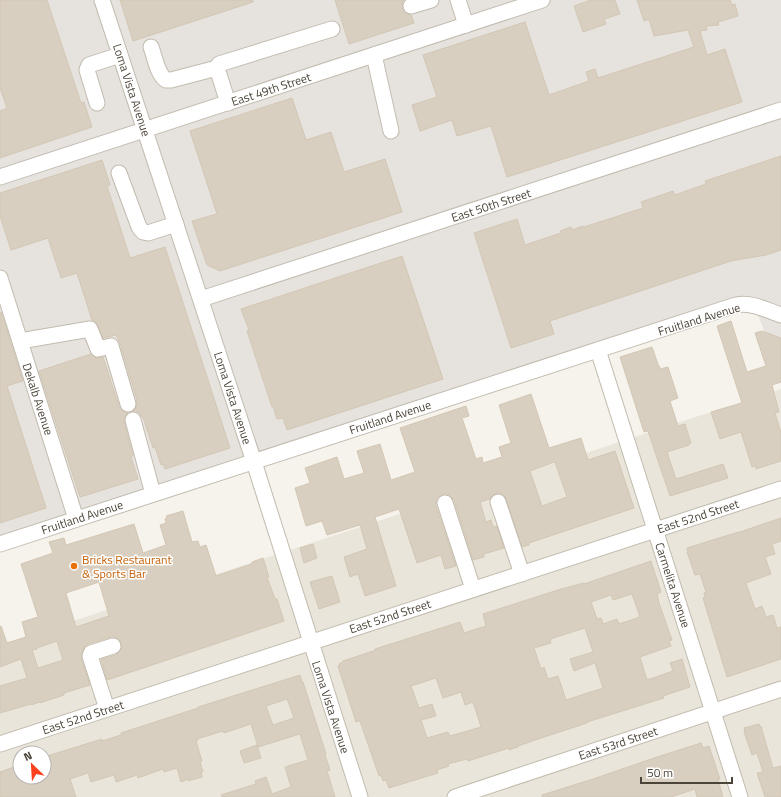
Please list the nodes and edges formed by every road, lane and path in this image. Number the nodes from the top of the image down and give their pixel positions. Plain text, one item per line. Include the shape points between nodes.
1 (102, 0) edge
2 (431, 0) edge
3 (458, 0) edge
4 (542, 0) edge
5 (411, 6) dead end
6 (466, 25) junction
7 (332, 29) dead end
8 (151, 47) dead end
9 (120, 55) junction
10 (374, 55) junction
11 (217, 68) junction
12 (97, 103) dead end
13 (228, 103) junction
14 (781, 110) edge
15 (145, 130) junction
16 (391, 131) dead end
17 (119, 173) dead end
18 (0, 177) edge
19 (176, 224) junction
20 (0, 278) edge
21 (201, 300) junction
22 (781, 315) edge
23 (20, 341) junction
24 (598, 350) junction
25 (128, 404) dead end
26 (133, 420) dead end
27 (254, 462) junction
28 (781, 489) edge
29 (153, 494) junction
30 (498, 502) dead end
31 (445, 503) dead end
32 (76, 519) junction
33 (655, 530) junction
34 (0, 544) edge
35 (522, 574) junction
36 (473, 589) junction
37 (311, 642) junction
38 (113, 646) dead end
39 (781, 689) edge
40 (107, 709) junction
41 (713, 712) junction
42 (0, 744) edge
43 (360, 797) edge
44 (455, 797) edge
45 (740, 797) edge

1 - 9 street, Loma Vista Avenue
2 - 5 street
3 - 6 street
4 - 6 street, East 49th Street
6 - 10 street, East 49th Street
7 - 11 street via 219,64
8 - 11 street via 159,70 166,80
9 - 12 street via 89,65 87,70
9 - 15 street, Loma Vista Avenue
10 - 13 street, East 49th Street
10 - 16 street
11 - 13 street
13 - 15 street, East 49th Street
14 - 21 street, East 50th Street
15 - 18 street, East 49th Street
15 - 19 street, Loma Vista Avenue
17 - 19 street via 143,232 148,233
19 - 21 street, Loma Vista Avenue
20 - 23 street, Dekalb Avenue
21 - 27 street, Loma Vista Avenue
22 - 24 street, Fruitland Avenue via 752,305 740,304
23 - 25 street via 90,329 98,349 111,346
23 - 32 street, Dekalb Avenue
24 - 27 street, Fruitland Avenue
24 - 33 street, Carmelita Avenue
26 - 29 street
27 - 29 street, Fruitland Avenue
27 - 37 street, Loma Vista Avenue
28 - 33 street, East 52nd Street
29 - 32 street, Fruitland Avenue
30 - 35 street
31 - 36 street
32 - 34 street, Fruitland Avenue
33 - 35 street, East 52nd Street
33 - 41 street, Carmelita Avenue
35 - 36 street, East 52nd Street
36 - 37 street, East 52nd Street
37 - 40 street, East 52nd Street
37 - 43 street, Loma Vista Avenue
38 - 40 street via 91,653 90,656
39 - 41 street, East 53rd Street
40 - 42 street, East 52nd Street
41 - 44 street, East 53rd Street
41 - 45 street, Carmelita Avenue

